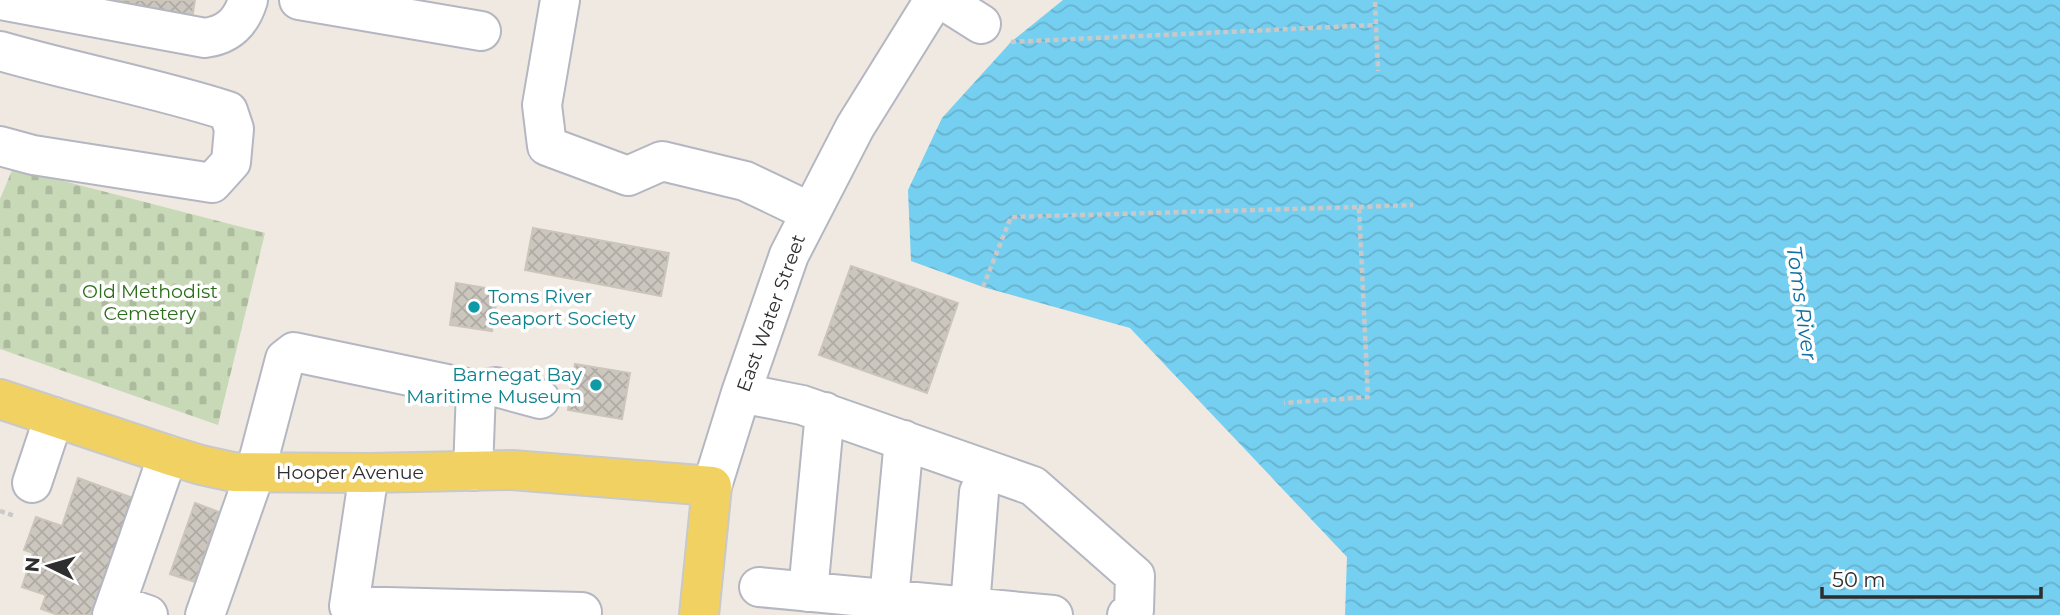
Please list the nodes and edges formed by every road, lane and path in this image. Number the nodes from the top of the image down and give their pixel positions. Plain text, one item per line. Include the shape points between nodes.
1 (0, 0) edge
2 (248, 0) edge
3 (299, 0) edge
4 (560, 0) edge
5 (934, 0) edge
6 (943, 0) edge
7 (1375, 2) edge
8 (1376, 25) junction
9 (481, 31) dead end
10 (996, 33) joint
11 (0, 51) edge
12 (1378, 71) dead end
13 (0, 146) edge
14 (1413, 205) dead end
15 (1360, 206) junction
16 (810, 212) junction
17 (983, 287) dead end
18 (476, 390) junction
19 (741, 393) junction
20 (0, 399) edge
21 (540, 399) dead end
22 (1284, 403) dead end
23 (825, 412) junction
24 (54, 417) junction
25 (904, 440) junction
26 (169, 455) junction
27 (473, 471) junction
28 (255, 473) junction
29 (369, 473) junction
30 (32, 482) dead end
31 (712, 486) junction
32 (979, 492) dead end
33 (0, 510) edge
34 (15, 516) dead end
35 (759, 587) dead end
36 (808, 592) junction
37 (889, 599) junction
38 (970, 607) junction
39 (126, 611) edge
40 (582, 612) dead end
41 (205, 615) edge
42 (699, 615) edge
43 (1053, 615) edge
44 (1127, 615) edge

1 - 2 street via 205,38 220,36 232,27
3 - 9 street
4 - 16 street via 542,105 547,146 628,176 662,161 745,181
5 - 16 street, East Water Street via 855,127
6 - 10 street
7 - 8 path
8 - 10 path
8 - 12 path
11 - 13 street via 178,94 228,111 234,129 231,162 212,183
14 - 15 path
15 - 17 path via 1011,217
15 - 22 path via 1368,397
16 - 19 street, East Water Street via 789,255
18 - 21 street via 496,387
18 - 27 street
18 - 28 street via 294,352 285,359
19 - 23 street
19 - 31 street, East Water Street
20 - 24 main road, Hooper Avenue
23 - 25 street
23 - 36 street
24 - 26 main road, Hooper Avenue
24 - 30 street
25 - 37 street
25 - 44 street via 1033,486 1135,576 1134,610
26 - 28 main road, Hooper Avenue via 233,472
26 - 39 street
27 - 29 main road, Hooper Avenue
27 - 31 main road, Hooper Avenue
28 - 29 main road, Hooper Avenue
28 - 41 street
29 - 40 street via 349,606
31 - 42 main road, East Water Street
32 - 38 street
33 - 34 path
35 - 36 street
36 - 37 street
37 - 38 street
38 - 43 street

